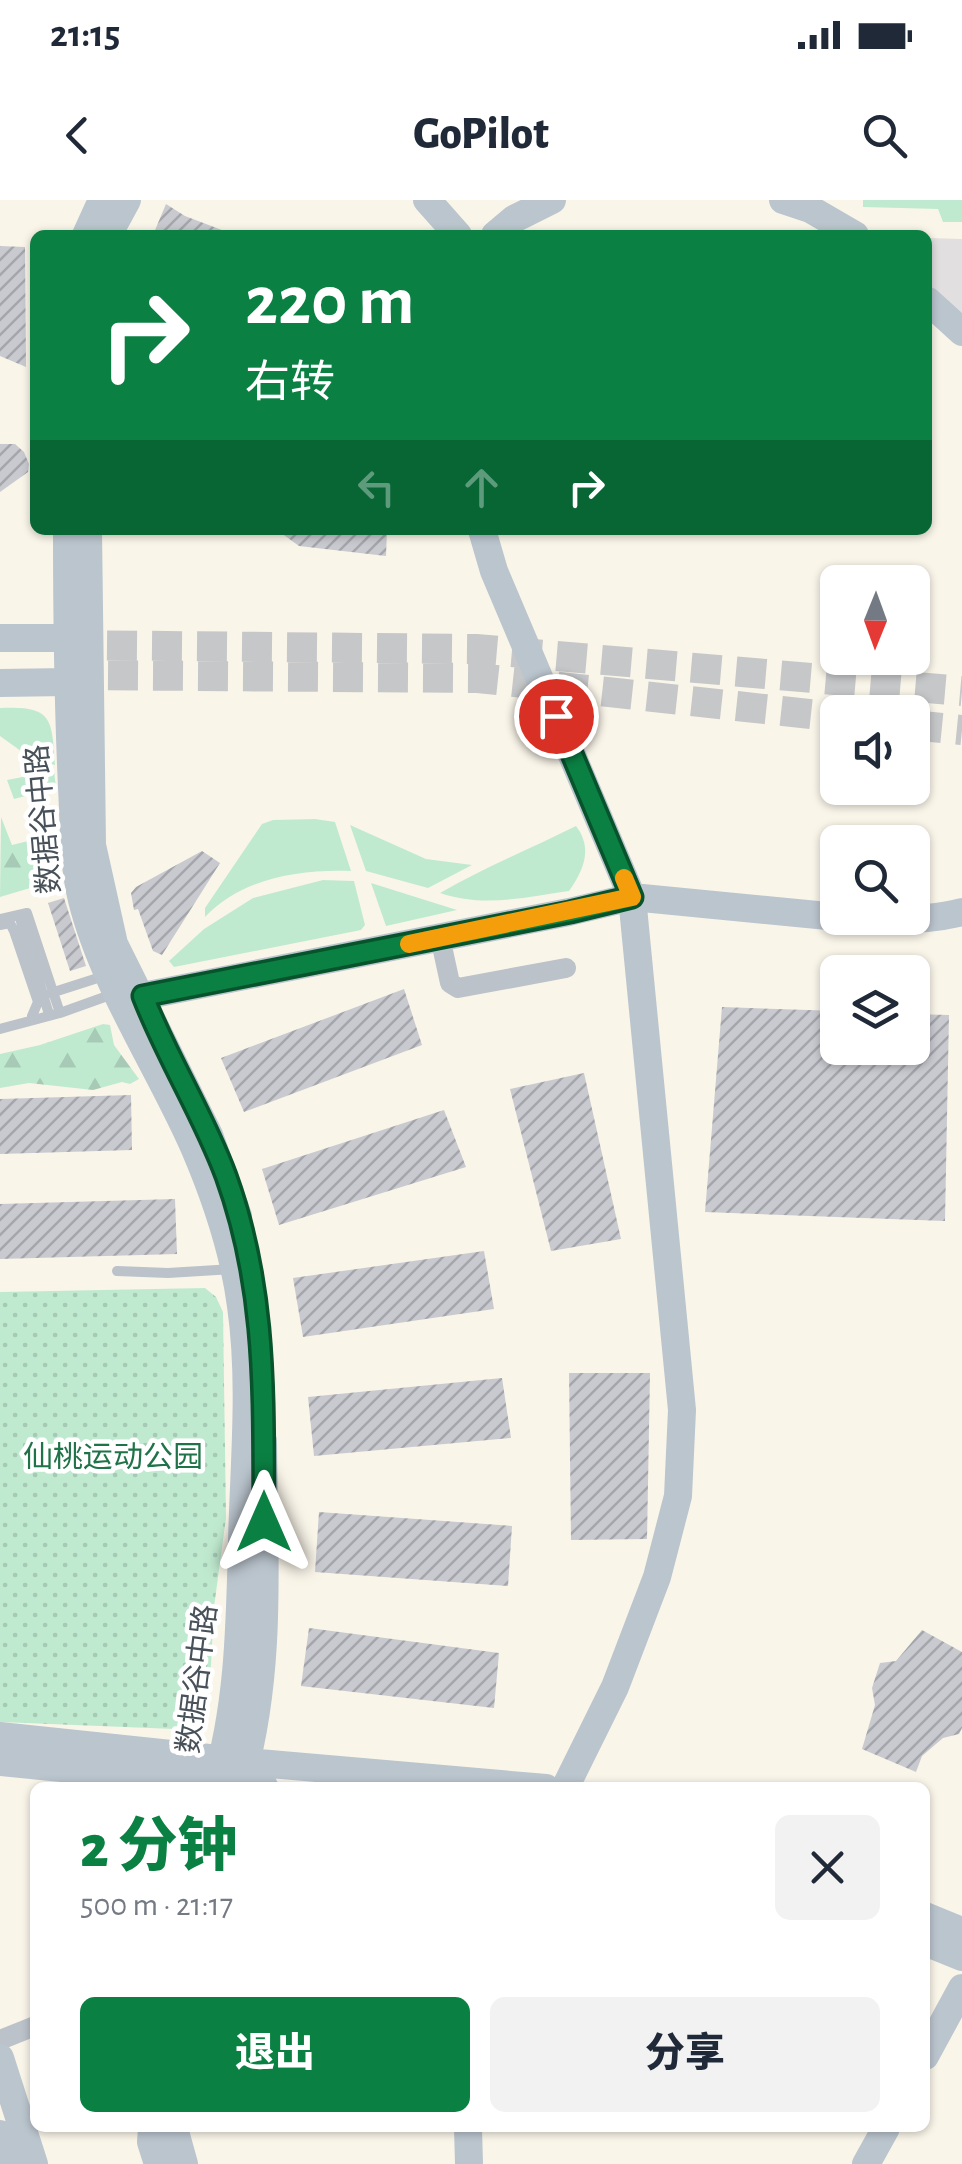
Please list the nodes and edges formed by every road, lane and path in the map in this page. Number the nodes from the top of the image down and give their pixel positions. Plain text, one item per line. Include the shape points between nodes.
1 (102, 200) edge
2 (127, 200) edge
3 (427, 200) edge
4 (552, 200) edge
5 (783, 200) edge
6 (88, 230) edge
7 (111, 230) edge
8 (454, 230) edge
9 (501, 230) edge
10 (846, 230) edge
11 (932, 305) edge
12 (962, 332) edge
13 (67, 535) edge
14 (88, 535) edge
15 (484, 535) edge
16 (0, 638) edge
17 (66, 638) junction
18 (67, 682) junction
19 (0, 683) edge
20 (632, 897) junction
21 (962, 912) edge
22 (19, 915) junction
23 (820, 915) edge
24 (930, 918) edge
25 (0, 922) edge
26 (440, 938) junction
27 (566, 968) dead end
28 (124, 992) junction
29 (51, 993) junction
30 (55, 1011) junction
31 (32, 1016) junction
32 (0, 1026) edge
33 (234, 1268) junction
34 (118, 1271) dead end
35 (0, 1736) edge
36 (0, 1762) edge
37 (235, 1779) edge
38 (339, 1782) edge
39 (569, 1782) edge
40 (930, 1918) edge
41 (962, 1930) edge
42 (930, 1944) edge
43 (962, 1957) edge
44 (962, 1988) edge
45 (30, 2028) edge
46 (0, 2040) edge
47 (930, 2047) edge
48 (0, 2058) edge
49 (152, 2132) edge
50 (175, 2132) edge
51 (468, 2132) edge
52 (884, 2132) edge
53 (0, 2134) edge
54 (10, 2164) edge
55 (34, 2164) edge
56 (158, 2164) edge
57 (184, 2164) edge
58 (469, 2164) edge
59 (866, 2164) edge

1 - 6 street
2 - 7 street
3 - 8 street
4 - 9 street
5 - 10 street
11 - 12 street
13 - 17 street, 数据谷中路
14 - 28 street, 数据谷中路 via 92,845
15 - 20 street
16 - 17 street
17 - 18 street, 数据谷中路
18 - 19 street
18 - 28 street, 数据谷中路 via 82,900
20 - 23 street
20 - 26 street
20 - 39 street via 682,1410 678,1496 658,1577
21 - 24 street
22 - 25 lane
22 - 29 lane via 28,913
22 - 30 lane
25 - 31 lane via 14,931 38,1002
26 - 27 street via 450,983 458,988
26 - 28 street
28 - 29 lane
28 - 30 lane
28 - 33 street, 数据谷中路 via 143,1049 194,1148
28 - 37 street, 数据谷中路 via 225,1175 257,1296 264,1635
29 - 30 lane
30 - 31 lane
30 - 32 lane
31 - 32 lane
33 - 34 lane
33 - 37 street, 数据谷中路 via 246,1414
35 - 37 street
36 - 37 street
37 - 38 street
40 - 41 street
42 - 43 street
44 - 47 street
45 - 46 street
48 - 55 street
49 - 56 street
50 - 57 street
51 - 58 street
52 - 59 street
53 - 54 street

